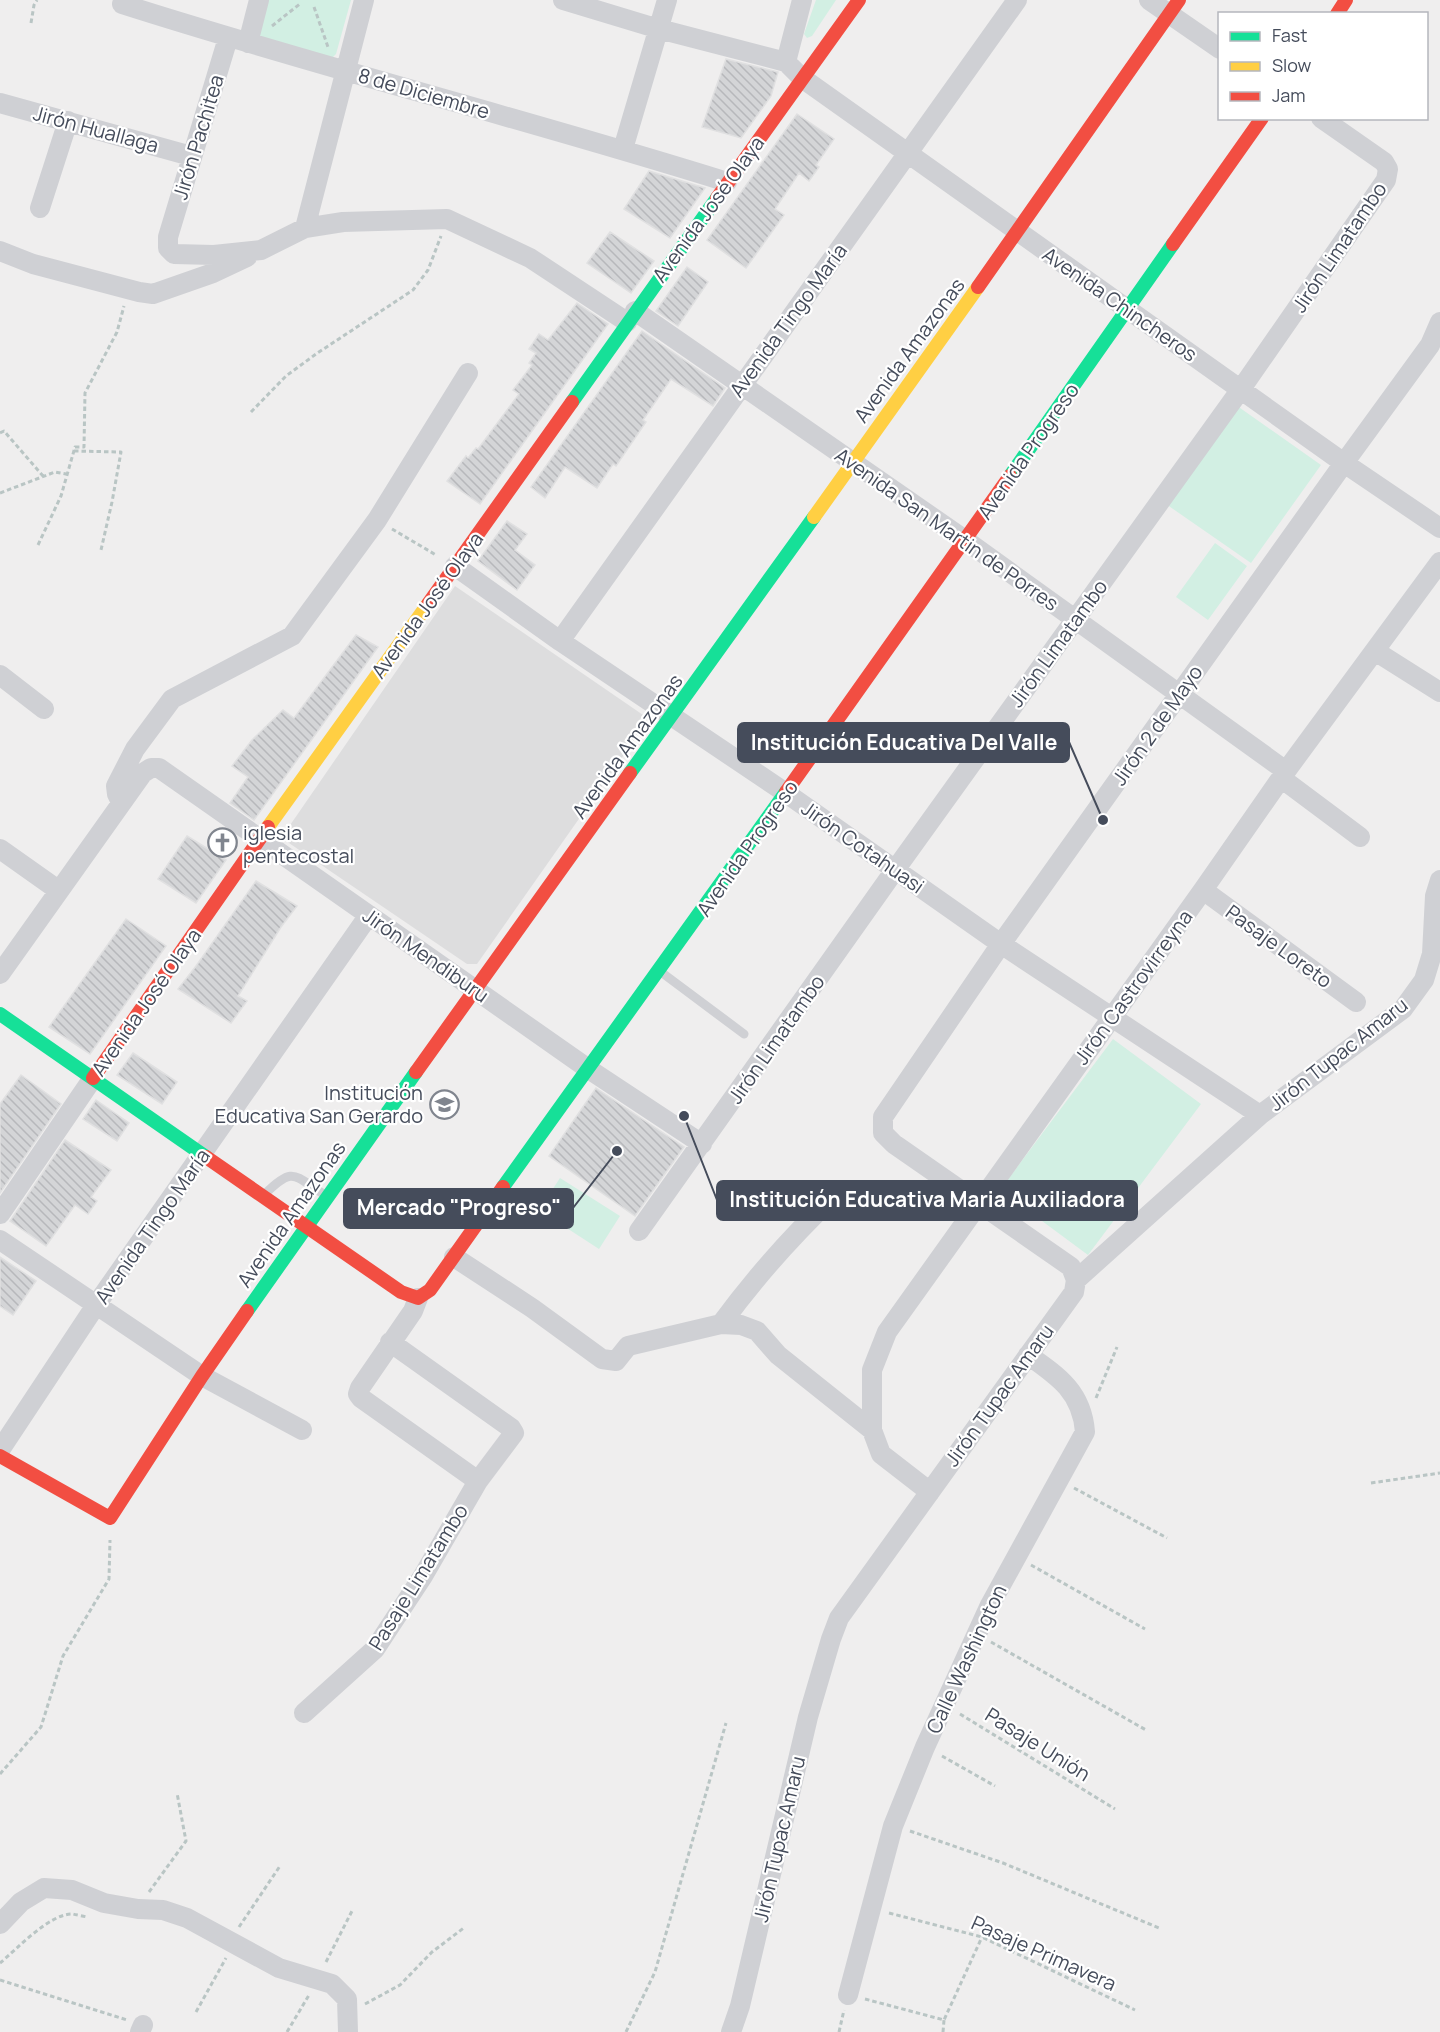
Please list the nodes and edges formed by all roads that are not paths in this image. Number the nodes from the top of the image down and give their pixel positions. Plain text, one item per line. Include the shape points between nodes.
1 (259, 0) edge
2 (364, 0) edge
3 (563, 0) edge
4 (667, 0) edge
5 (802, 0) edge
6 (859, 0) edge
7 (1017, 0) edge
8 (1149, 0) edge
9 (122, 4) dead end
10 (1174, 7) edge
11 (659, 29) junction
12 (228, 38) junction
13 (248, 43) junction
14 (1218, 47) edge
15 (786, 62) junction
16 (345, 71) junction
17 (802, 78) junction
18 (0, 103) edge
19 (1261, 120) edge
20 (1324, 120) edge
21 (68, 121) junction
22 (622, 149) junction
23 (908, 153) junction
24 (191, 156) junction
25 (727, 182) junction
26 (40, 208) dead end
27 (305, 228) junction
28 (1018, 231) junction
29 (261, 250) junction
30 (0, 251) edge
31 (1128, 309) junction
32 (638, 321) junction
33 (1440, 322) edge
34 (468, 373) dead end
35 (730, 386) junction
36 (1241, 389) junction
37 (853, 461) junction
38 (1344, 463) junction
39 (1440, 528) edge
40 (965, 540) junction
41 (1440, 562) edge
42 (455, 566) junction
43 (1076, 620) junction
44 (560, 641) junction
45 (1375, 651) junction
46 (0, 675) edge
47 (1440, 692) edge
48 (1179, 694) junction
49 (44, 709) dead end
50 (672, 716) junction
51 (1284, 774) junction
52 (786, 793) junction
53 (121, 802) junction
54 (1360, 837) dead end
55 (260, 839) junction
56 (0, 849) edge
57 (895, 870) junction
58 (1440, 880) edge
59 (58, 890) junction
60 (1203, 890) junction
61 (369, 915) junction
62 (1001, 944) junction
63 (659, 971) junction
64 (0, 974) edge
65 (475, 990) junction
66 (1356, 1002) dead end
67 (0, 1014) edge
68 (1112, 1018) junction
69 (744, 1034) dead end
70 (587, 1068) junction
71 (93, 1078) junction
72 (1260, 1114) junction
73 (702, 1144) junction
74 (202, 1154) junction
75 (263, 1196) junction
76 (327, 1196) junction
77 (832, 1197) dead end
78 (979, 1204) junction
79 (0, 1214) edge
80 (306, 1226) junction
81 (639, 1231) dead end
82 (0, 1240) edge
83 (454, 1257) junction
84 (1076, 1280) junction
85 (418, 1298) junction
86 (96, 1305) junction
87 (721, 1324) junction
88 (390, 1342) junction
89 (1028, 1355) junction
90 (202, 1376) junction
91 (302, 1430) dead end
92 (872, 1430) junction
93 (0, 1450) edge
94 (0, 1456) edge
95 (478, 1481) junction
96 (930, 1492) junction
97 (304, 1713) dead end
98 (0, 1924) edge
99 (848, 1995) road end
100 (348, 2032) edge
101 (731, 2032) edge

1 - 13 street
2 - 16 street
3 - 11 street
4 - 11 street
5 - 15 street
6 - 17 street, Avenida José Olaya
7 - 23 street, Avenida Tingo María
8 - 10 street
9 - 12 street, 8 de Diciembre
10 - 14 street
10 - 28 street, Avenida Amazonas
11 - 15 street
11 - 22 street
12 - 13 street, 8 de Diciembre
12 - 24 street, Jirón Pachitea
13 - 16 street, 8 de Diciembre
15 - 17 street, Avenida Chincheros
16 - 22 street, 8 de Diciembre
16 - 27 street
17 - 23 street, Avenida Chincheros
17 - 25 street, Avenida José Olaya
18 - 21 street, Jirón Huallaga
19 - 31 street, Avenida Progreso
20 - 36 street, Jirón Limatambo via 1384,162 1388,170 1386,180
21 - 24 street, Jirón Huallaga
21 - 26 street
22 - 25 street, 8 de Diciembre
23 - 28 street, Avenida Chincheros
23 - 35 street, Avenida Tingo María
24 - 29 street, Jirón Pachitea via 168,248 174,254 214,255
25 - 32 street, Avenida José Olaya
27 - 29 street
27 - 32 street, Avenida San Martin de Porres via 343,222 447,219 530,258
28 - 31 street, Avenida Chincheros
28 - 37 street, Avenida Amazonas
29 - 30 street via 213,273 153,294 33,264
31 - 36 street, Avenida Chincheros
31 - 40 street, Avenida Progreso
32 - 35 street, Avenida San Martin de Porres
32 - 42 street, Avenida José Olaya
33 - 38 street, Jirón 2 de Mayo via 1430,345
34 - 53 street via 377,520 292,636 168,702 135,749 116,786
35 - 37 street, Avenida San Martin de Porres
35 - 44 street, Avenida Tingo María
36 - 38 street, Avenida Chincheros
36 - 43 street, Jirón Limatambo
37 - 40 street, Avenida San Martin de Porres
37 - 50 street, Avenida Amazonas
38 - 39 street, Avenida Chincheros
38 - 48 street, Jirón 2 de Mayo
40 - 43 street, Avenida San Martin de Porres
40 - 52 street, Avenida Progreso
41 - 45 street, Jirón Castrovirreyna
42 - 44 street, Jirón Cotahuasi
42 - 55 street, Avenida José Olaya
43 - 48 street, Avenida San Martin de Porres
43 - 57 street, Jirón Limatambo
44 - 50 street, Jirón Cotahuasi
45 - 47 street
45 - 51 street, Jirón Castrovirreyna
46 - 49 street
48 - 51 street, Avenida San Martin de Porres
48 - 62 street, Jirón 2 de Mayo
50 - 52 street, Jirón Cotahuasi
50 - 65 street, Avenida Amazonas
51 - 54 street, Avenida San Martin de Porres
51 - 60 street, Jirón Castrovirreyna
52 - 57 street, Jirón Cotahuasi
52 - 63 street, Avenida Progreso
53 - 55 street, Jirón Mendiburu via 143,773 159,768
53 - 59 street
55 - 61 street, Jirón Mendiburu
55 - 71 street, Avenida José Olaya
56 - 59 street
57 - 62 street, Jirón Cotahuasi
57 - 73 street, Jirón Limatambo
58 - 72 street, Jirón Tupac Amaru via 1435,896 1430,963 1424,980 1403,1009
59 - 64 street
60 - 66 street, Pasaje Loreto
60 - 68 street, Jirón Castrovirreyna
61 - 65 street, Jirón Mendiburu
61 - 74 street, Avenida Tingo María
62 - 68 street, Jirón Cotahuasi
62 - 78 street, Jirón 2 de Mayo via 883,1117 882,1133 894,1144
63 - 69 lane
63 - 70 street, Avenida Progreso
65 - 70 street, Jirón Mendiburu
65 - 76 street, Avenida Amazonas
67 - 71 street
68 - 72 street, Jirón Cotahuasi
68 - 78 street, Jirón Castrovirreyna
70 - 73 street, Jirón Mendiburu
70 - 83 street, Avenida Progreso
71 - 74 street
71 - 79 street, Avenida José Olaya
72 - 84 street, Jirón Tupac Amaru
73 - 81 street, Jirón Limatambo
74 - 75 street
74 - 86 street, Avenida Tingo María
75 - 76 lane via 279,1180 293,1175
75 - 80 street
76 - 80 street, Avenida Amazonas
77 - 87 street
78 - 84 street via 1071,1267
78 - 92 street, Jirón Castrovirreyna via 887,1332 872,1370
80 - 85 street via 401,1292
80 - 90 street, Avenida Amazonas
82 - 86 street
83 - 85 street, Avenida Progreso via 430,1290
83 - 87 street via 602,1359 616,1361 628,1346
84 - 89 street, Jirón Tupac Amaru via 1074,1292
85 - 88 street, Avenida Progreso
86 - 90 street
86 - 93 street, Avenida Tingo María
87 - 92 street via 741,1324 757,1331 778,1355
88 - 95 street, Avenida Progreso via 358,1394
88 - 95 street, Pasaje Limatambo via 511,1428 514,1433
89 - 96 street, Jirón Tupac Amaru
89 - 99 street, Calle Washington via 1062,1379 1082,1410 1085,1432 975,1634 925,1747 893,1826
90 - 91 street
90 - 94 street, Avenida Amazonas via 110,1518
92 - 96 street via 881,1454
95 - 97 street, Pasaje Limatambo via 375,1649
96 - 101 street, Jirón Tupac Amaru via 839,1618 808,1717
98 - 100 street via 21,1902 44,1888 72,1890 104,1903 164,1910 187,1918 279,1968 332,1984 347,1999

